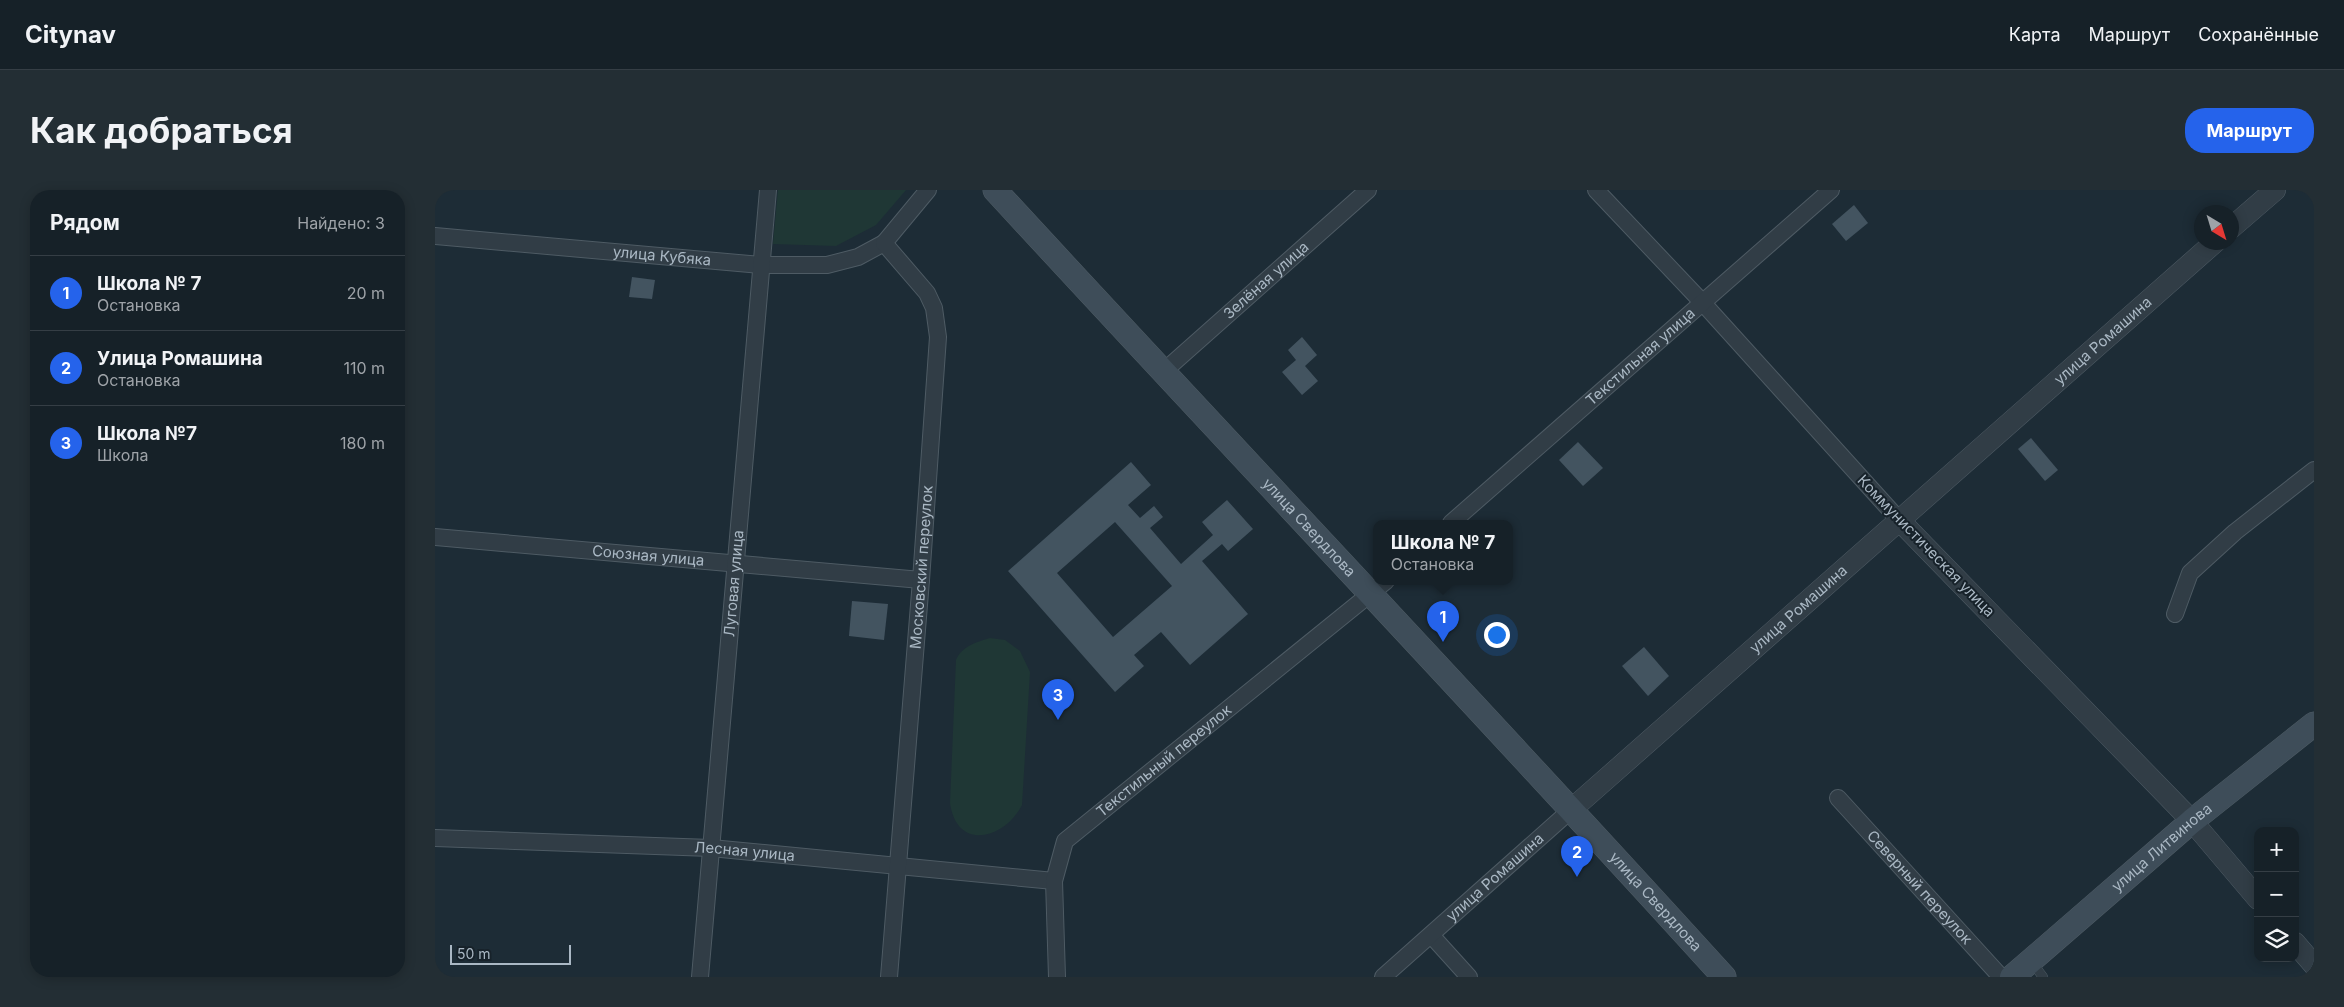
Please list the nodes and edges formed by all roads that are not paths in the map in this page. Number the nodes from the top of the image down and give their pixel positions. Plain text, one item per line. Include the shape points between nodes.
1 (768, 190) edge
2 (929, 190) edge
3 (995, 190) edge
4 (1368, 190) edge
5 (1596, 190) edge
6 (1831, 190) edge
7 (2275, 190) edge
8 (2239, 221) edge
9 (435, 236) edge
10 (884, 244) junction
11 (2206, 250) edge
12 (761, 265) junction
13 (1702, 302) junction
14 (1163, 372) junction
15 (2314, 470) edge
16 (1454, 520) edge
17 (1901, 522) junction
18 (435, 537) edge
19 (735, 564) junction
20 (921, 580) junction
21 (1373, 583) edge
22 (1378, 588) edge
23 (2175, 614) dead end
24 (2314, 724) edge
25 (1838, 798) dead end
26 (1572, 809) junction
27 (2192, 821) junction
28 (435, 838) edge
29 (711, 848) junction
30 (898, 866) junction
31 (1054, 881) junction
32 (2254, 894) edge
33 (1431, 935) junction
34 (2299, 948) edge
35 (2314, 966) edge
36 (2037, 969) edge
37 (700, 977) edge
38 (889, 977) edge
39 (1057, 977) edge
40 (1383, 977) edge
41 (1469, 977) edge
42 (1724, 977) edge
43 (2001, 977) edge
44 (2012, 977) edge

1 - 12 street, Луговая улица
2 - 10 street
3 - 14 main road, улица Свердлова
4 - 14 street, Зелёная улица
5 - 13 street, Коммунистическая улица
6 - 13 street, Текстильная улица
7 - 8 street
9 - 12 street, улица Кубяка
10 - 12 street, улица Кубяка via 858,257 827,265
10 - 20 street, Московский переулок via 927,293 934,308 938,337
11 - 17 street, улица Ромашина
12 - 19 street, Луговая улица
13 - 16 street, Текстильная улица
13 - 17 street, Коммунистическая улица
14 - 21 main road, улица Свердлова
15 - 23 street via 2235,532 2190,573
17 - 26 street, улица Ромашина
17 - 27 street, Коммунистическая улица
18 - 19 street, Союзная улица
19 - 20 street, Союзная улица
19 - 29 street, Луговая улица
20 - 30 street, Московский переулок
22 - 26 main road, улица Свердлова
22 - 31 street, Текстильный переулок via 1065,841
24 - 27 main road, улица Литвинова
25 - 43 street, Северный переулок
26 - 33 street, улица Ромашина
26 - 42 main road, улица Свердлова
27 - 32 street, Коммунистическая улица
27 - 36 main road, улица Литвинова
28 - 29 street, Лесная улица
29 - 30 street, Лесная улица
29 - 37 street, Луговая улица
30 - 31 street, Лесная улица
30 - 38 street, Московский переулок
31 - 39 street, Текстильный переулок
33 - 40 street, улица Ромашина
33 - 41 street
34 - 35 street
36 - 44 main road, улица Литвинова

